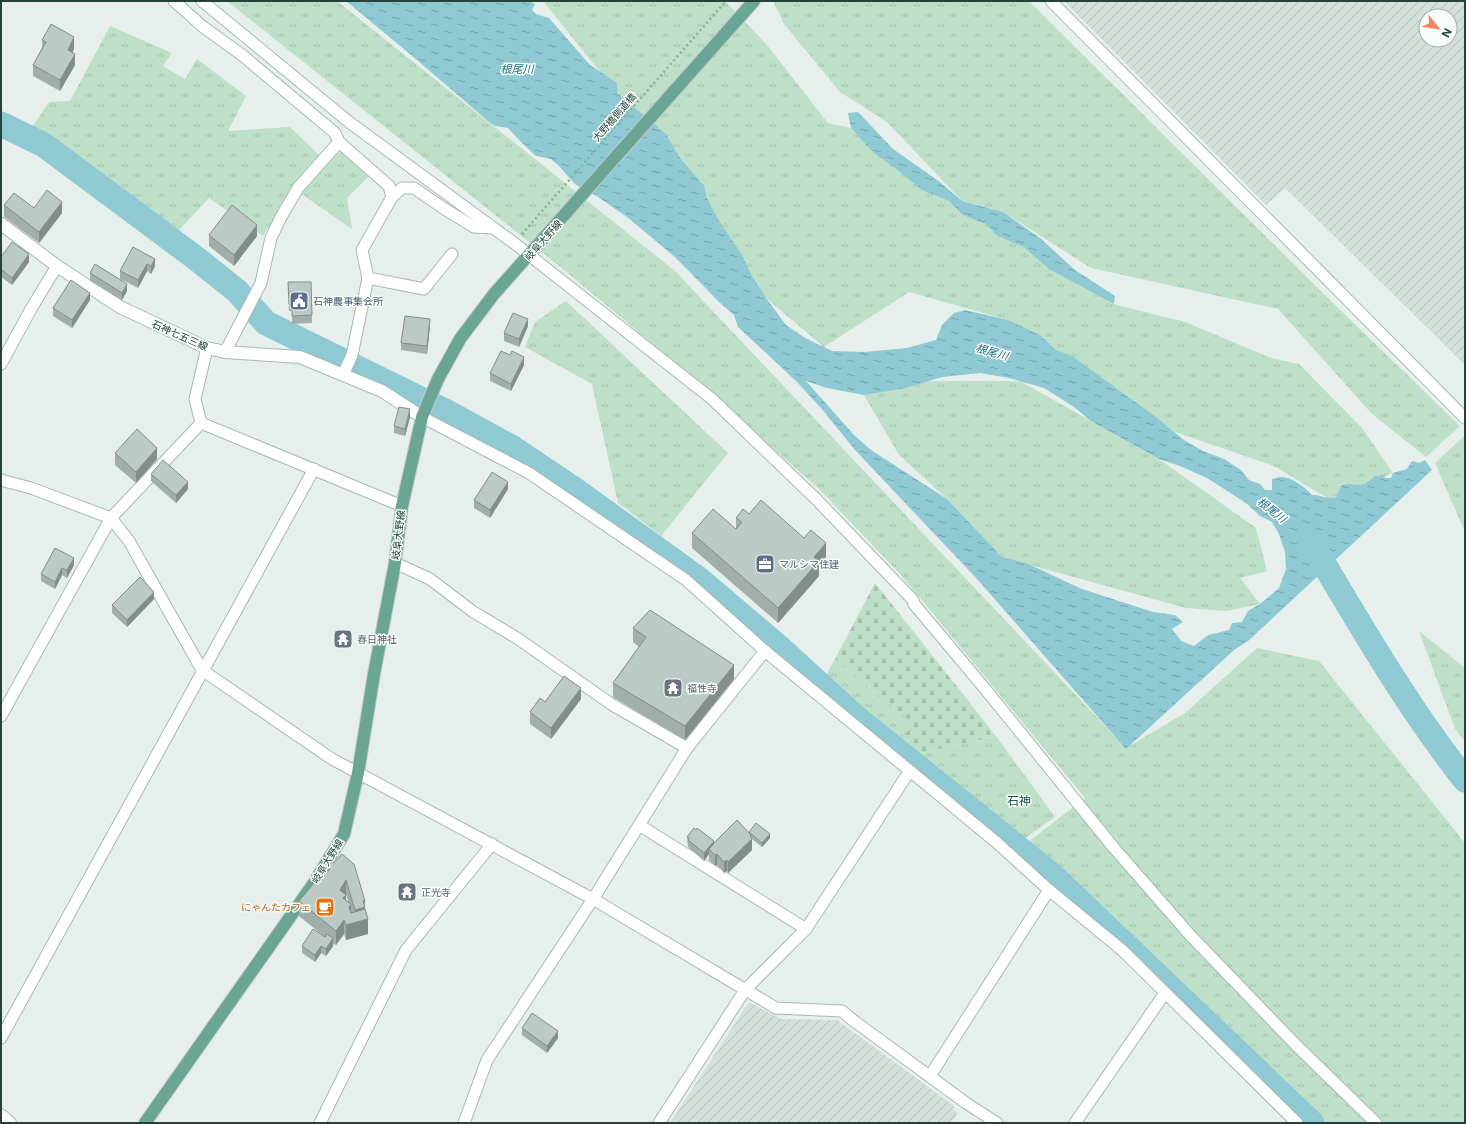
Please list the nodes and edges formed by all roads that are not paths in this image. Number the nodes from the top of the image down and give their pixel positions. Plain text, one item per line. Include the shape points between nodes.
1 (174, 1) edge
2 (202, 1) edge
3 (754, 1) edge
4 (1051, 1) edge
5 (339, 142) junction
6 (392, 197) junction
7 (1, 224) edge
8 (492, 228) junction
9 (452, 254) dead end
10 (529, 256) junction
11 (57, 266) junction
12 (368, 278) junction
13 (207, 348) junction
14 (225, 352) junction
15 (1, 364) edge
16 (344, 372) junction
17 (423, 414) junction
18 (1465, 418) edge
19 (201, 423) junction
20 (314, 469) junction
21 (1, 480) edge
22 (402, 506) junction
23 (111, 518) junction
24 (395, 564) junction
25 (765, 652) junction
26 (202, 670) junction
27 (1, 716) edge
28 (687, 748) junction
29 (909, 772) junction
30 (358, 773) junction
31 (639, 825) junction
32 (492, 844) junction
33 (1049, 890) junction
34 (593, 899) junction
35 (806, 928) junction
36 (744, 990) junction
37 (1165, 993) junction
38 (1, 1038) edge
39 (930, 1076) junction
40 (1, 1115) edge
41 (1080, 1121) edge
42 (10, 1123) edge
43 (145, 1123) edge
44 (320, 1123) edge
45 (464, 1123) edge
46 (659, 1123) edge
47 (997, 1123) edge
48 (1297, 1123) edge
49 (1376, 1123) edge

1 - 5 street via 335,133
2 - 8 street via 349,122
3 - 10 main road, 岐阜大野線
4 - 18 street
5 - 6 street via 389,186
5 - 14 street via 298,188 281,217 271,238 260,283
6 - 8 street via 402,188 414,188 474,227
6 - 12 street via 362,250
7 - 11 main road, 石神七五三線
8 - 10 street
9 - 12 street via 424,289
10 - 17 main road, 岐阜大野線 via 494,294 460,340 431,393
10 - 49 street via 712,399 816,499 913,600 1114,848 1190,935 1296,1045
11 - 13 main road, 石神七五三線 via 120,307
11 - 15 street
12 - 16 street via 352,355
13 - 14 main road, 石神七五三線
13 - 19 street via 195,399
14 - 16 main road, 石神七五三線 via 300,357
16 - 17 main road, 石神七五三線
17 - 22 main road, 岐阜大野線
17 - 25 street via 529,473 686,580
19 - 20 street
19 - 23 street
20 - 22 street
20 - 26 street
21 - 23 street via 31,488
22 - 24 main road, 岐阜大野線
23 - 26 street via 129,541
23 - 27 street
24 - 28 street via 430,579 472,611 517,638 611,704
24 - 30 main road, 岐阜大野線
25 - 28 street
25 - 29 street
26 - 30 street via 332,759
26 - 38 street
28 - 31 street
29 - 33 street via 996,842
29 - 35 street
30 - 32 street
30 - 43 main road, 岐阜大野線 via 344,834 314,883
31 - 34 street
31 - 35 street
32 - 34 street
32 - 44 street via 406,950
33 - 37 street via 1122,950
33 - 39 street
34 - 36 street
34 - 45 street via 487,1060
35 - 36 street
36 - 39 street via 776,1008 842,1011
36 - 46 street
37 - 41 street
37 - 48 street
39 - 47 street
40 - 42 main road

